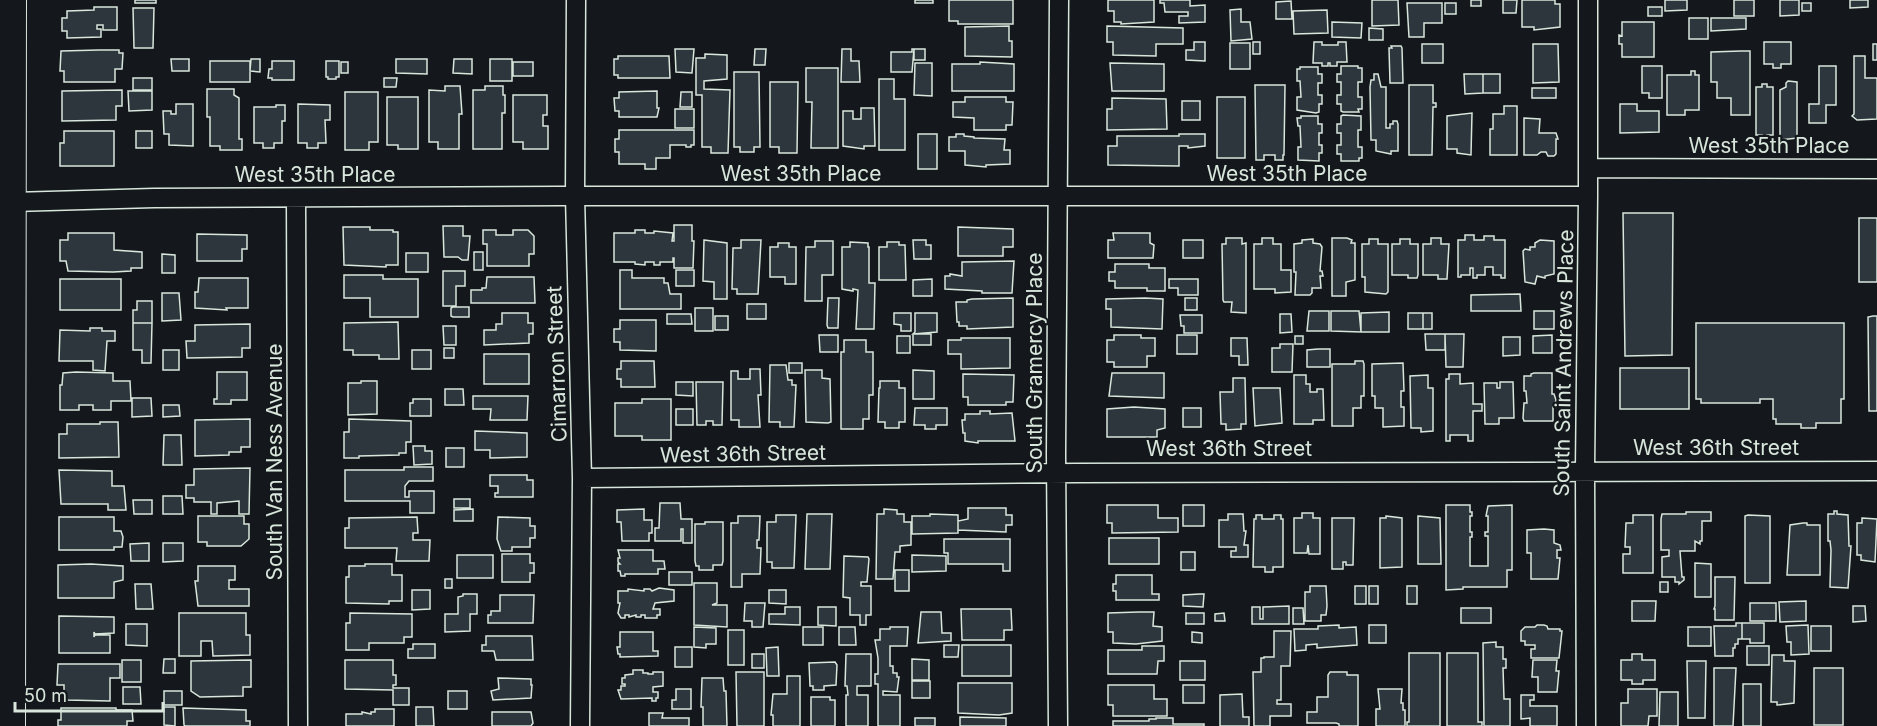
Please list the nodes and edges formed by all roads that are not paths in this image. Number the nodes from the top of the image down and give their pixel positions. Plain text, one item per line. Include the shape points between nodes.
1 (13, 0) edge
2 (576, 0) edge
3 (1059, 0) edge
4 (1588, 0) edge
5 (1588, 168) junction
6 (1877, 169) edge
7 (575, 196) junction
8 (1588, 196) junction
9 (1058, 197) junction
10 (296, 198) junction
11 (13, 202) junction
12 (1585, 470) junction
13 (1877, 471) edge
14 (1056, 473) junction
15 (582, 478) junction
16 (12, 726) edge
17 (298, 726) edge
18 (580, 726) edge
19 (1058, 726) edge
20 (1586, 726) edge

1 - 11 main road
2 - 7 street, Cimarron Street
3 - 9 street, South Gramercy Place
4 - 5 street, South Saint Andrews Place
5 - 6 street, West 35th Place
5 - 8 street, South Saint Andrews Place
7 - 9 street, West 35th Place
7 - 10 street, West 35th Place
7 - 15 street, Cimarron Street
8 - 9 street, West 35th Place
8 - 12 street, South Saint Andrews Place
9 - 14 street, South Gramercy Place
10 - 11 street, West 35th Place
10 - 17 street, South Van Ness Avenue
11 - 16 main road
12 - 13 street, West 36th Street
12 - 14 street, West 36th Street
12 - 20 street, South Saint Andrews Place
14 - 15 street, West 36th Street
14 - 19 street, South Gramercy Place
15 - 18 street, Cimarron Street

